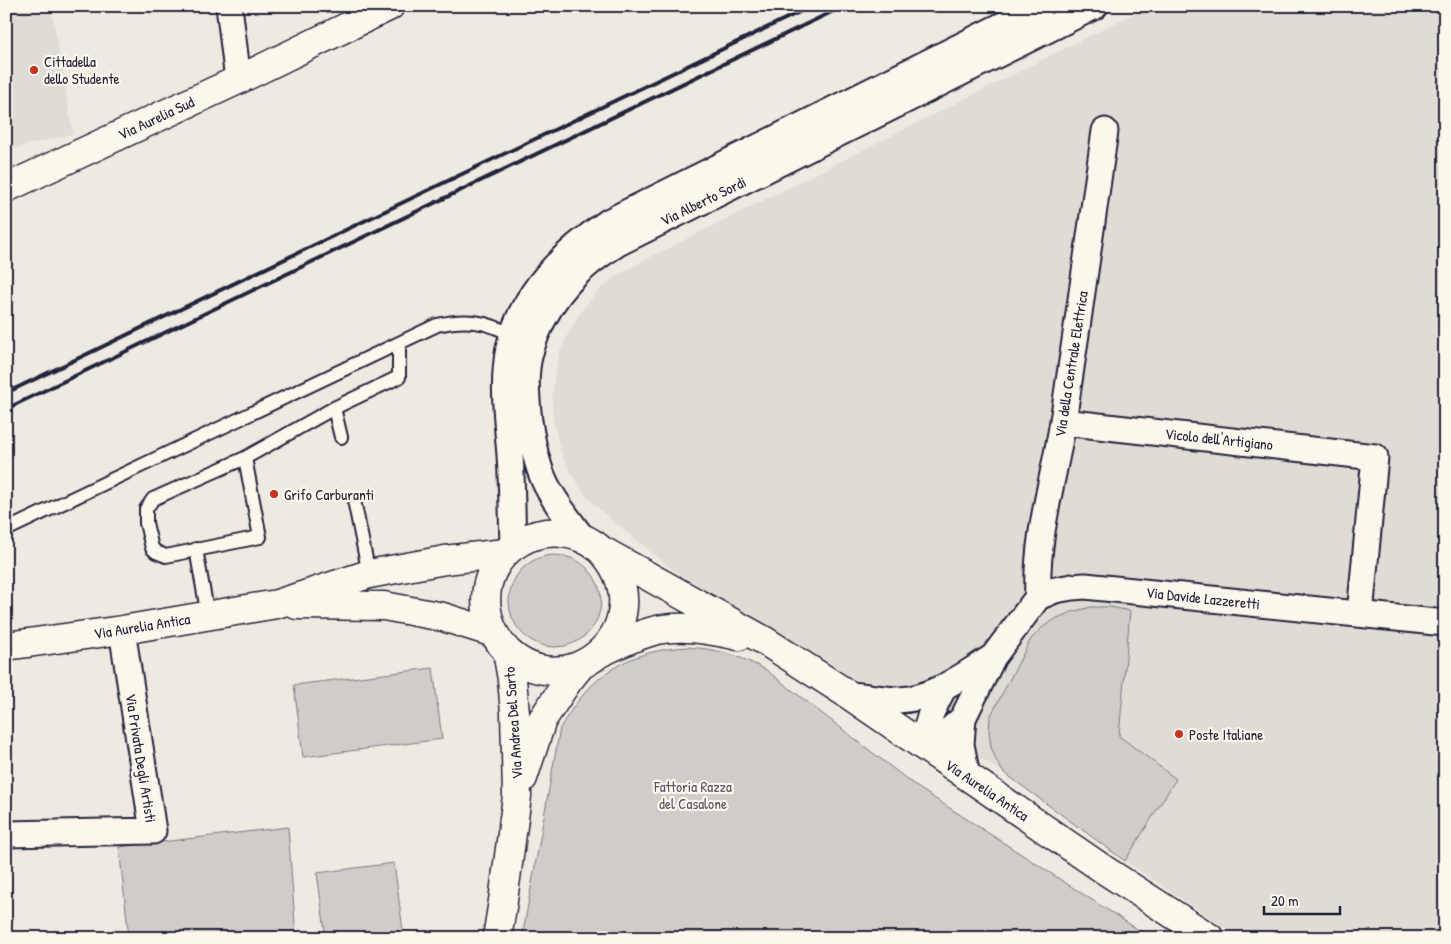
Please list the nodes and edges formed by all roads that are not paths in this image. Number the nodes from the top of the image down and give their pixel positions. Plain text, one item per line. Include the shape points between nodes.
1 (229, 6) edge
2 (390, 6) edge
3 (1041, 6) edge
4 (1095, 6) edge
5 (238, 80) junction
6 (1105, 131) dead end
7 (73, 157) junction
8 (6, 176) edge
9 (6, 188) edge
10 (512, 335) junction
11 (399, 344) junction
12 (334, 408) junction
13 (1063, 422) junction
14 (340, 437) dead end
15 (245, 458) junction
16 (355, 505) dead end
17 (6, 530) edge
18 (592, 544) junction
19 (196, 549) junction
20 (509, 550) junction
21 (369, 574) junction
22 (1038, 597) junction
23 (277, 604) junction
24 (1360, 614) junction
25 (208, 616) junction
26 (1445, 623) edge
27 (122, 630) junction
28 (765, 641) junction
29 (501, 642) junction
30 (6, 646) edge
31 (993, 657) junction
32 (591, 659) junction
33 (944, 687) junction
34 (849, 694) junction
35 (963, 718) junction
36 (922, 745) junction
37 (967, 776) junction
38 (517, 796) junction
39 (6, 834) edge
40 (497, 938) edge
41 (1210, 938) edge

1 - 5 street
2 - 5 main road, Via Aurelia Sud
3 - 10 street, Via Alberto Sordi via 608,222 580,242 549,272 520,316
4 - 18 street, Via Alberto Sordi via 618,243 599,254 565,285 541,323 532,345 526,367 527,401 531,433 544,481
5 - 7 main road, Via Aurelia Sud
6 - 13 street, Via della Centrale Elettrica
7 - 8 main road
7 - 9 main road
10 - 11 lane via 481,322 464,321 437,325
10 - 20 street, Via Alberto Sordi via 505,387 512,486
11 - 12 lane via 399,377
11 - 17 lane
12 - 14 lane
12 - 15 lane
13 - 22 street, Via della Centrale Elettrica via 1038,553
13 - 24 street, Vicolo dell'Artigiano via 1375,456
15 - 19 lane via 260,537
15 - 19 lane via 154,499 146,509 146,523 156,552 166,556
16 - 21 lane
18 - 20 main road, Via Aurelia Antica via 568,533 546,533 532,536
18 - 28 main road, Via Aurelia Antica
18 - 32 main road via 614,567 623,596 622,617 614,636
19 - 25 lane
20 - 21 main road, Via Aurelia Antica
20 - 29 main road via 493,571 487,592 490,624
21 - 23 main road, Via Aurelia Antica
22 - 24 street, Via Davide Lazzeretti via 1072,586 1085,586
22 - 31 street
23 - 25 main road, Via Aurelia Antica
23 - 29 main road, Via Aurelia Antica via 384,606 443,617
24 - 26 street, Via Davide Lazzeretti
25 - 27 main road, Via Aurelia Antica
27 - 30 main road, Via Aurelia Antica
27 - 39 street, Via Privata Degli Artisti via 153,831
28 - 32 main road, Via Aurelia Antica via 702,628 677,628 633,638
28 - 34 main road, Via Aurelia Antica
29 - 32 main road, Via Aurelia Antica via 516,658 542,668 559,670
29 - 38 main road, Via Andrea Del Sarto via 512,679
31 - 33 street
31 - 35 street
32 - 38 main road, Via Andrea Del Sarto via 568,681 542,720
33 - 34 street via 918,698 899,700
33 - 36 street via 931,713
34 - 36 main road, Via Aurelia Antica
35 - 36 street via 944,736
35 - 37 street via 961,744
36 - 37 main road, Via Aurelia Antica
37 - 41 main road, Via Aurelia Antica
38 - 40 main road, Via Andrea Del Sarto

